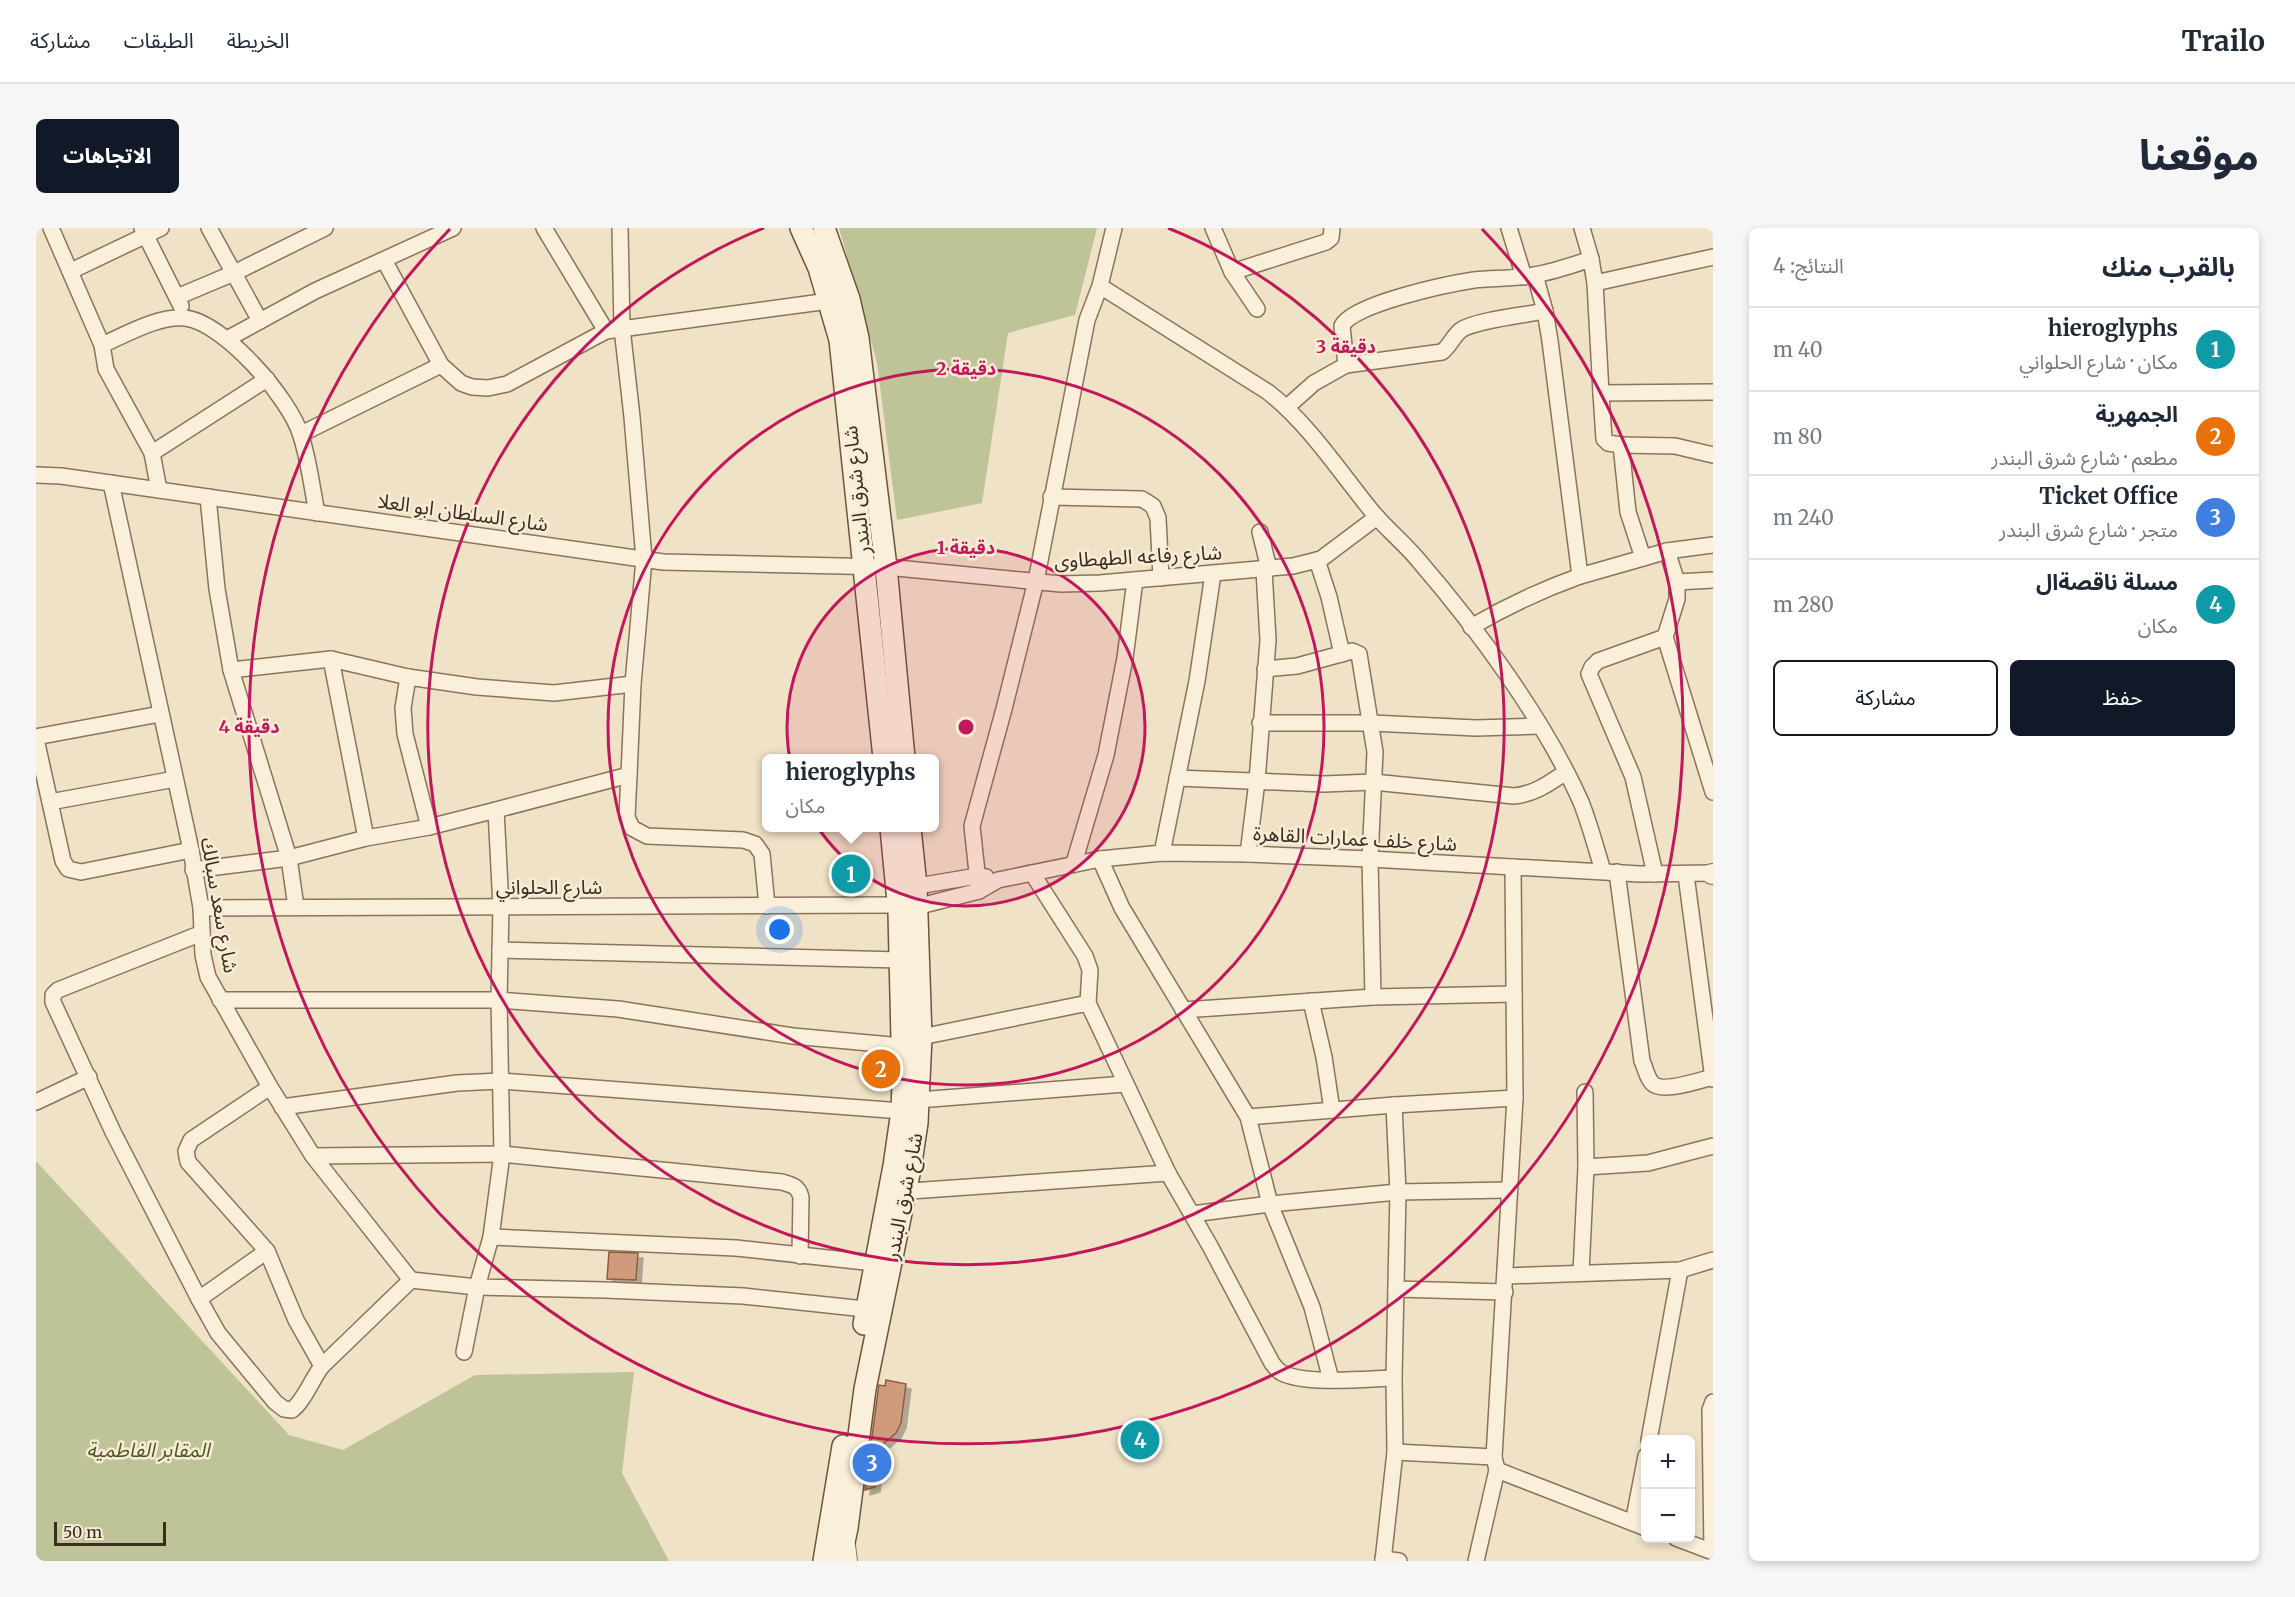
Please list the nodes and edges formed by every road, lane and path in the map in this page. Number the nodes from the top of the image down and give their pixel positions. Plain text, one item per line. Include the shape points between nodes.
1 (51, 228) edge
2 (161, 228) edge
3 (325, 228) edge
4 (453, 228) edge
5 (544, 228) edge
6 (620, 228) edge
7 (801, 228) edge
8 (824, 228) edge
9 (1114, 228) edge
10 (1213, 228) edge
11 (1332, 228) edge
12 (1509, 228) edge
13 (1582, 228) edge
14 (216, 230) edge
15 (144, 232) edge
16 (1713, 257) edge
17 (1591, 259) junction
18 (384, 260) junction
19 (71, 271) junction
20 (1232, 272) junction
21 (234, 273) junction
22 (1529, 276) junction
23 (1595, 283) junction
24 (1100, 286) junction
25 (177, 297) junction
26 (829, 301) junction
27 (1257, 309) dead end
28 (1545, 311) junction
29 (186, 318) junction
30 (260, 321) junction
31 (622, 328) junction
32 (606, 331) junction
33 (227, 339) junction
34 (102, 345) junction
35 (441, 365) junction
36 (1346, 365) junction
37 (267, 380) junction
38 (1713, 392) edge
39 (1601, 393) junction
40 (1287, 406) junction
41 (301, 435) junction
42 (1621, 445) junction
43 (152, 453) junction
44 (1713, 455) edge
45 (36, 475) edge
46 (111, 483) junction
47 (159, 490) junction
48 (208, 497) junction
49 (1051, 497) junction
50 (317, 513) junction
51 (1377, 517) junction
52 (1260, 532) dead end
53 (1713, 545) edge
54 (1667, 551) junction
55 (1643, 558) junction
56 (644, 559) junction
57 (1317, 560) junction
58 (864, 567) junction
59 (886, 567) junction
60 (1267, 570) junction
61 (1213, 574) junction
62 (1580, 576) junction
63 (1161, 578) junction
64 (1135, 580) junction
65 (1713, 580) edge
66 (1036, 581) junction
67 (1677, 582) junction
68 (1471, 627) junction
69 (1665, 638) junction
70 (1342, 654) junction
71 (331, 659) junction
72 (1265, 669) junction
73 (231, 670) junction
74 (408, 677) junction
75 (633, 684) junction
76 (160, 714) junction
77 (1260, 723) junction
78 (1372, 723) junction
79 (1540, 726) junction
80 (36, 738) edge
81 (883, 754) edge
82 (904, 754) edge
83 (1566, 772) junction
84 (629, 775) junction
85 (1177, 778) junction
86 (175, 779) junction
87 (1257, 780) junction
88 (1373, 782) junction
89 (1713, 792) edge
90 (50, 802) junction
91 (496, 810) junction
92 (429, 826) junction
93 (892, 832) edge
94 (910, 832) edge
95 (366, 838) junction
96 (191, 850) junction
97 (1162, 853) junction
98 (1248, 854) junction
99 (289, 858) junction
100 (1100, 859) junction
101 (1370, 859) junction
102 (1074, 863) junction
103 (1513, 867) junction
104 (194, 870) junction
105 (1610, 872) junction
106 (1032, 873) junction
107 (1655, 874) junction
108 (1712, 874) edge
109 (1686, 875) junction
110 (978, 883) junction
111 (905, 900) junction
112 (767, 906) junction
113 (296, 907) junction
114 (501, 907) junction
115 (201, 909) junction
116 (202, 933) junction
117 (500, 950) junction
118 (900, 960) junction
119 (1515, 994) junction
120 (1373, 998) junction
121 (220, 1000) junction
122 (499, 1000) junction
123 (1311, 1001) junction
124 (1088, 1003) junction
125 (1708, 1004) edge
126 (1184, 1010) junction
127 (912, 1042) junction
128 (89, 1077) junction
129 (1713, 1077) edge
130 (501, 1082) junction
131 (1125, 1084) junction
132 (270, 1087) junction
133 (1585, 1092) dead end
134 (1515, 1098) junction
135 (36, 1102) edge
136 (910, 1105) junction
137 (1394, 1105) junction
138 (282, 1107) junction
139 (1332, 1110) junction
140 (1248, 1117) junction
141 (1713, 1146) edge
142 (502, 1154) junction
143 (313, 1156) junction
144 (1586, 1167) junction
145 (1168, 1173) junction
146 (1508, 1190) junction
147 (897, 1192) junction
148 (1398, 1192) junction
149 (1270, 1204) junction
150 (1192, 1214) junction
151 (492, 1237) junction
152 (267, 1251) junction
153 (800, 1256) junction
154 (1713, 1260) edge
155 (882, 1264) junction
156 (1680, 1270) junction
157 (1581, 1273) junction
158 (1506, 1276) junction
159 (411, 1280) junction
160 (477, 1287) junction
161 (1396, 1288) junction
162 (1505, 1292) junction
163 (199, 1299) junction
164 (873, 1310) junction
165 (464, 1352) dead end
166 (322, 1366) junction
167 (1394, 1378) junction
168 (1331, 1380) junction
169 (1713, 1402) edge
170 (1649, 1435) edge
171 (1395, 1452) junction
172 (1496, 1463) junction
173 (1643, 1489) edge
174 (844, 1491) junction
175 (1639, 1526) edge
176 (847, 1528) junction
177 (1687, 1543) edge
178 (1713, 1552) edge
179 (1383, 1560) edge
180 (830, 1561) edge
181 (853, 1561) edge
182 (1400, 1561) edge
183 (1476, 1561) edge

1 - 19 street
2 - 15 street
3 - 21 street
4 - 18 street
5 - 32 street
6 - 31 street
7 - 26 main road, شارع شرق البندر
8 - 59 main road, شارع شرق البندر via 858,338
9 - 24 street
10 - 20 street
11 - 20 street via 1331,238 1326,242
12 - 22 street
13 - 17 street
14 - 21 street
15 - 19 street
15 - 25 street
16 - 23 street
17 - 22 street
17 - 23 street
18 - 30 street
18 - 35 street
19 - 34 street
20 - 27 street
21 - 25 street
21 - 30 street
22 - 28 street
22 - 36 street via 1473,280 1430,289 1391,299 1348,317 1342,327
23 - 39 street
24 - 40 street
24 - 49 street via 1087,320
25 - 29 street
26 - 31 street
26 - 58 main road, شارع شرق البندر via 840,340
28 - 36 street via 1471,326 1457,334 1442,352
28 - 62 street
29 - 33 street
29 - 34 street via 166,319
30 - 33 street
31 - 32 street
31 - 56 street
32 - 35 street via 527,375 498,386 472,387 450,376
33 - 37 street
34 - 43 street via 106,369
35 - 41 street
36 - 40 street via 1314,383
37 - 41 street
37 - 43 street
38 - 39 street
39 - 42 street via 1604,439
40 - 51 street
41 - 50 street
42 - 44 street via 1675,446
42 - 55 street via 1628,512
43 - 47 street
45 - 46 street, شارع السلطان ابو العلا
46 - 47 street, شارع السلطان ابو العلا
46 - 76 street, شارع سعد سبالك
47 - 48 street, شارع السلطان ابو العلا
48 - 50 street, شارع السلطان ابو العلا
48 - 73 street via 217,590
49 - 63 street via 1142,499 1153,506 1158,518
49 - 66 street
50 - 56 street, شارع السلطان ابو العلا
51 - 57 street, شارع رفاعه الطهطاوى
51 - 68 street via 1419,560
52 - 60 street
53 - 54 street
54 - 55 street
54 - 67 street
55 - 62 street
56 - 58 street, شارع السلطان ابو العلا
56 - 75 street
57 - 60 street, شارع رفاعه الطهطاوى
57 - 70 street
58 - 59 street, شارع السلطان ابو العلا
58 - 81 main road, شارع شرق البندر
59 - 66 street, شارع رفاعه الطهطاوى
59 - 82 main road, شارع شرق البندر
60 - 61 street, شارع رفاعه الطهطاوى
60 - 72 street
61 - 63 street, شارع رفاعه الطهطاوى
61 - 85 street
62 - 68 street via 1513,603
63 - 64 street, شارع رفاعه الطهطاوى
64 - 66 street, شارع رفاعه الطهطاوى via 1070,584
64 - 102 street via 1106,755
65 - 67 street
66 - 110 street via 972,826
67 - 69 street via 1676,608
68 - 79 street
69 - 89 street
69 - 107 street via 1598,661 1589,674 1633,777
70 - 72 street via 1297,666
70 - 78 street via 1359,654
71 - 73 street
71 - 74 street
71 - 95 street
72 - 77 street
73 - 99 street
74 - 75 street via 554,693
74 - 92 street via 403,708 405,734
75 - 84 street
76 - 80 street
76 - 86 street, شارع سعد سبالك
77 - 78 street
77 - 87 street
78 - 79 street via 1476,728
78 - 88 street
79 - 83 street
80 - 90 street
83 - 88 street via 1540,789 1514,796
83 - 105 street
84 - 91 street
84 - 112 street via 627,817 632,828 647,836 743,840 755,844 762,854
85 - 87 street
85 - 97 street
86 - 90 street
86 - 96 street, شارع سعد سبالك
87 - 88 street
87 - 98 street
88 - 101 street
90 - 96 street via 63,861 72,871
91 - 92 street
91 - 114 street
92 - 95 street
93 - 111 main road, شارع شرق البندر
94 - 111 main road, شارع شرق البندر
95 - 99 street
96 - 104 street, شارع سعد سبالك
97 - 98 street, شارع خلف عمارات القاهرة
97 - 100 street, شارع خلف عمارات القاهرة
98 - 101 street, شارع خلف عمارات القاهرة
99 - 104 street
99 - 113 street
100 - 102 street, شارع خلف عمارات القاهرة
100 - 126 street via 1122,908
101 - 103 street, شارع خلف عمارات القاهرة
101 - 120 street
102 - 106 street, شارع خلف عمارات القاهرة
103 - 105 street, شارع خلف عمارات القاهرة
103 - 119 street
104 - 115 street, شارع سعد سبالك
105 - 107 street, شارع خلف عمارات القاهرة
105 - 129 street via 1642,1061 1652,1084 1670,1088
106 - 110 street, شارع خلف عمارات القاهرة
106 - 124 street via 1085,957 1090,970
107 - 109 street, شارع خلف عمارات القاهرة
108 - 109 street, شارع خلف عمارات القاهرة
109 - 125 street
110 - 111 street, شارع خلف عمارات القاهرة
110 - 111 street, شارع خلف عمارات القاهرة
111 - 112 street, شارع الحلواني
111 - 118 main road, شارع شرق البندر
111 - 127 main road, شارع شرق البندر
112 - 114 street, شارع الحلواني
113 - 114 street, شارع الحلواني
113 - 115 street, شارع الحلواني
114 - 117 street
115 - 116 street, شارع سعد سبالك
116 - 121 street, شارع سعد سبالك via 208,977
116 - 128 street via 53,995 58,1018
117 - 118 street
117 - 122 street
118 - 127 main road, شارع شرق البندر
119 - 120 street
119 - 134 street
120 - 123 street
121 - 122 street
121 - 132 street, شارع سعد سبالك
122 - 127 street via 618,1009 793,1036
122 - 130 street
123 - 126 street
123 - 139 street
124 - 127 street
124 - 131 street
125 - 129 street
126 - 140 street
127 - 136 main road, شارع شرق البندر
128 - 135 street
128 - 163 street
130 - 136 street
130 - 138 street via 457,1083
130 - 142 street
131 - 136 street
131 - 145 street
132 - 138 street, شارع سعد سبالك
132 - 152 street via 191,1140 186,1151 195,1171
133 - 144 street
134 - 137 street
134 - 146 street
136 - 147 main road, شارع شرق البندر
137 - 139 street
137 - 148 street
138 - 143 street, شارع سعد سبالك
139 - 140 street
140 - 149 street
141 - 144 street via 1648,1163
142 - 143 street
142 - 151 street
142 - 153 street via 793,1185 799,1190 802,1207
143 - 159 street, شارع سعد سبالك
144 - 157 street
145 - 147 street
145 - 150 street
146 - 148 street
146 - 158 street
147 - 155 main road, شارع شرق البندر
148 - 149 street
148 - 161 street
149 - 150 street
149 - 168 street via 1312,1307
150 - 168 street via 1272,1363 1280,1372 1292,1376
151 - 153 street via 736,1248
151 - 160 street
152 - 163 street
152 - 166 street via 296,1320
153 - 155 street
154 - 156 street
155 - 164 main road, شارع شرق البندر
156 - 157 street
156 - 170 street
157 - 158 street
158 - 162 street
159 - 160 street
159 - 166 street
160 - 164 street via 743,1296
160 - 165 street
161 - 162 street
161 - 167 street
162 - 172 street
163 - 166 street via 218,1333 284,1409 299,1405
164 - 174 main road, شارع شرق البندر
167 - 168 street
167 - 171 street
169 - 178 street
171 - 172 street
171 - 179 street
172 - 175 street
172 - 183 street
173 - 175 street
174 - 176 main road, شارع شرق البندر
174 - 180 main road, شارع شرق البندر
176 - 180 main road, شارع شرق البندر
176 - 181 lane
177 - 178 street
179 - 182 street

